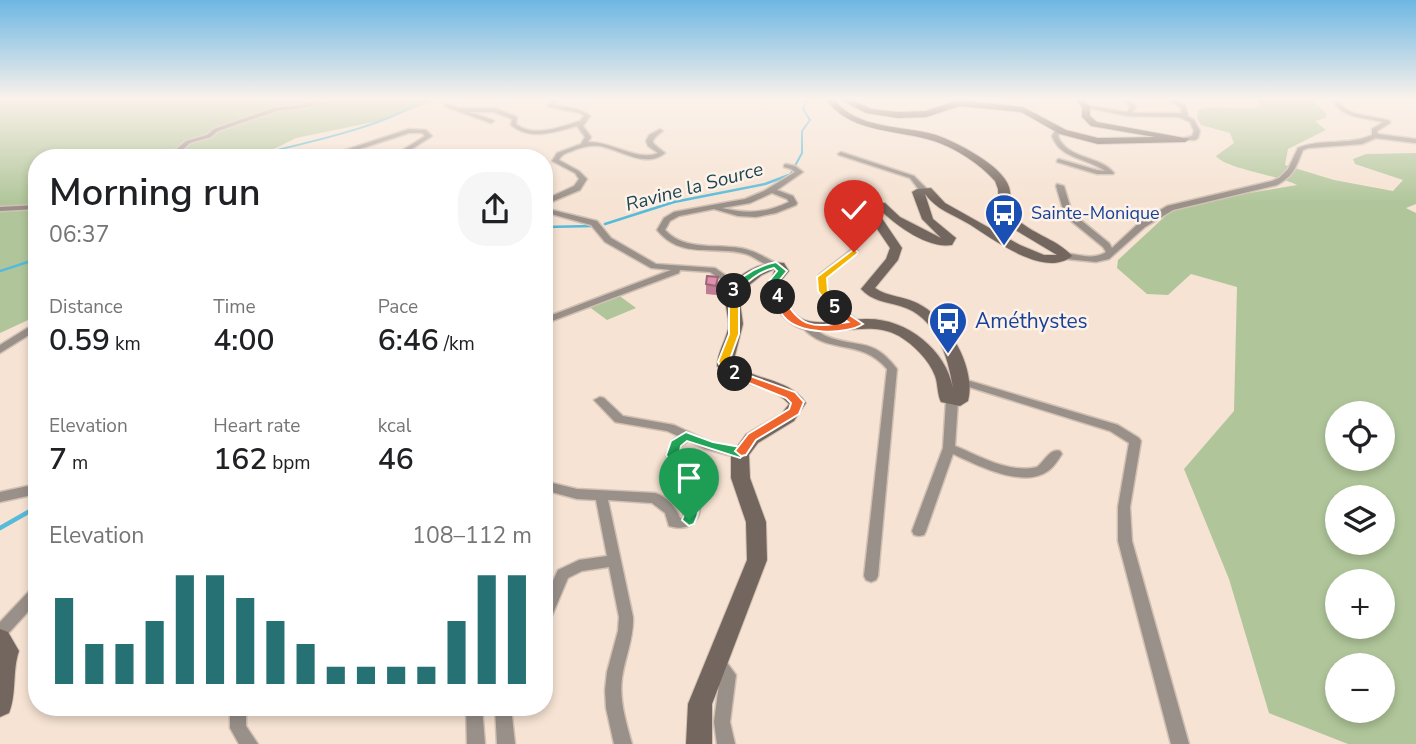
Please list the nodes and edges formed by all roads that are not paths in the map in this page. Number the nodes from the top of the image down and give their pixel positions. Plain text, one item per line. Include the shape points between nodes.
1 (213, 133) edge
2 (405, 133) edge
3 (426, 133) edge
4 (584, 133) edge
5 (657, 133) edge
6 (908, 133) edge
7 (1057, 133) edge
8 (1068, 133) edge
9 (1147, 133) edge
10 (1197, 133) edge
11 (1374, 133) edge
12 (1375, 136) junction
13 (1185, 139) junction
14 (1416, 141) edge
15 (584, 145) junction
16 (180, 149) edge
17 (353, 149) edge
18 (408, 149) edge
19 (841, 154) dead end
20 (1059, 161) dead end
21 (786, 166) dead end
22 (1060, 186) dead end
23 (771, 190) junction
24 (923, 190) junction
25 (553, 199) edge
26 (28, 207) edge
27 (711, 208) junction
28 (0, 209) edge
29 (553, 212) edge
30 (854, 252) dead end
31 (1111, 253) junction
32 (1066, 256) junction
33 (773, 265) junction
34 (683, 268) junction
35 (737, 286) junction
36 (553, 318) edge
37 (857, 324) junction
38 (807, 327) junction
39 (28, 331) edge
40 (0, 350) edge
41 (960, 381) junction
42 (600, 400) dead end
43 (952, 401) junction
44 (686, 436) junction
45 (949, 448) junction
46 (740, 454) junction
47 (1056, 454) dead end
48 (553, 487) edge
49 (28, 491) edge
50 (601, 495) junction
51 (0, 497) edge
52 (919, 531) dead end
53 (615, 560) junction
54 (871, 576) dead end
55 (553, 597) edge
56 (28, 602) edge
57 (0, 632) edge
58 (0, 639) edge
59 (716, 661) junction
60 (0, 705) edge
61 (237, 716) edge
62 (474, 716) edge
63 (504, 716) edge
64 (249, 744) edge
65 (476, 744) edge
66 (506, 744) edge
67 (623, 744) edge
68 (699, 744) edge
69 (726, 744) edge
70 (1180, 744) edge

1 - 16 street
2 - 17 street
3 - 18 street via 429,136
4 - 15 street via 588,137
5 - 15 street via 649,141 662,153 656,157 636,156 607,145
6 - 32 main road via 941,140 986,168 1000,180 1008,216
7 - 20 street via 1062,148 1111,173
8 - 13 main road via 1098,141
9 - 13 main road
10 - 13 street via 1195,138
11 - 12 street
12 - 14 street
12 - 31 street via 1362,142 1300,149 1288,176 1170,208
15 - 25 street via 554,159 581,175 582,183
19 - 24 street via 912,177
21 - 23 street via 800,172
22 - 31 street via 1068,214
23 - 27 street via 747,201
23 - 27 street via 793,203 760,216
24 - 32 main road via 1008,245 1042,256
24 - 41 main road via 917,192 926,221 950,240 937,241 896,219 884,207 872,205 897,248 868,289 916,307 929,317 953,354
26 - 28 street
27 - 33 street via 671,217 661,232 692,246 750,253
29 - 34 street via 594,223 608,240 654,266
30 - 37 street via 822,277 821,285 832,306
31 - 32 street via 1096,259
33 - 35 main road
33 - 38 main road via 782,271 774,281 776,295 789,317
34 - 35 street via 712,270
34 - 36 street
35 - 46 main road via 732,299 734,334 724,366 798,402 790,415 752,437
37 - 38 main road
37 - 43 main road via 898,329 929,353
38 - 54 street via 824,340 866,348 892,369
39 - 40 street
41 - 43 main road via 963,396
41 - 70 street via 1114,428 1135,441 1124,507 1125,541
42 - 44 street via 619,419
43 - 45 street
44 - 46 street
44 - 50 street via 672,455 688,480 693,513 689,520 674,522 671,511 655,498
45 - 47 street via 1012,471 1029,472 1042,469
45 - 52 street
46 - 59 main road via 739,474 759,544 757,560
48 - 50 street
49 - 51 street
50 - 53 street
53 - 55 street via 579,566 563,574
53 - 67 street via 627,627 613,689
56 - 57 street
58 - 60 main road via 7,651
59 - 68 main road via 700,704
59 - 69 street via 728,675 722,722
61 - 64 street via 238,728
62 - 65 street
63 - 66 street

